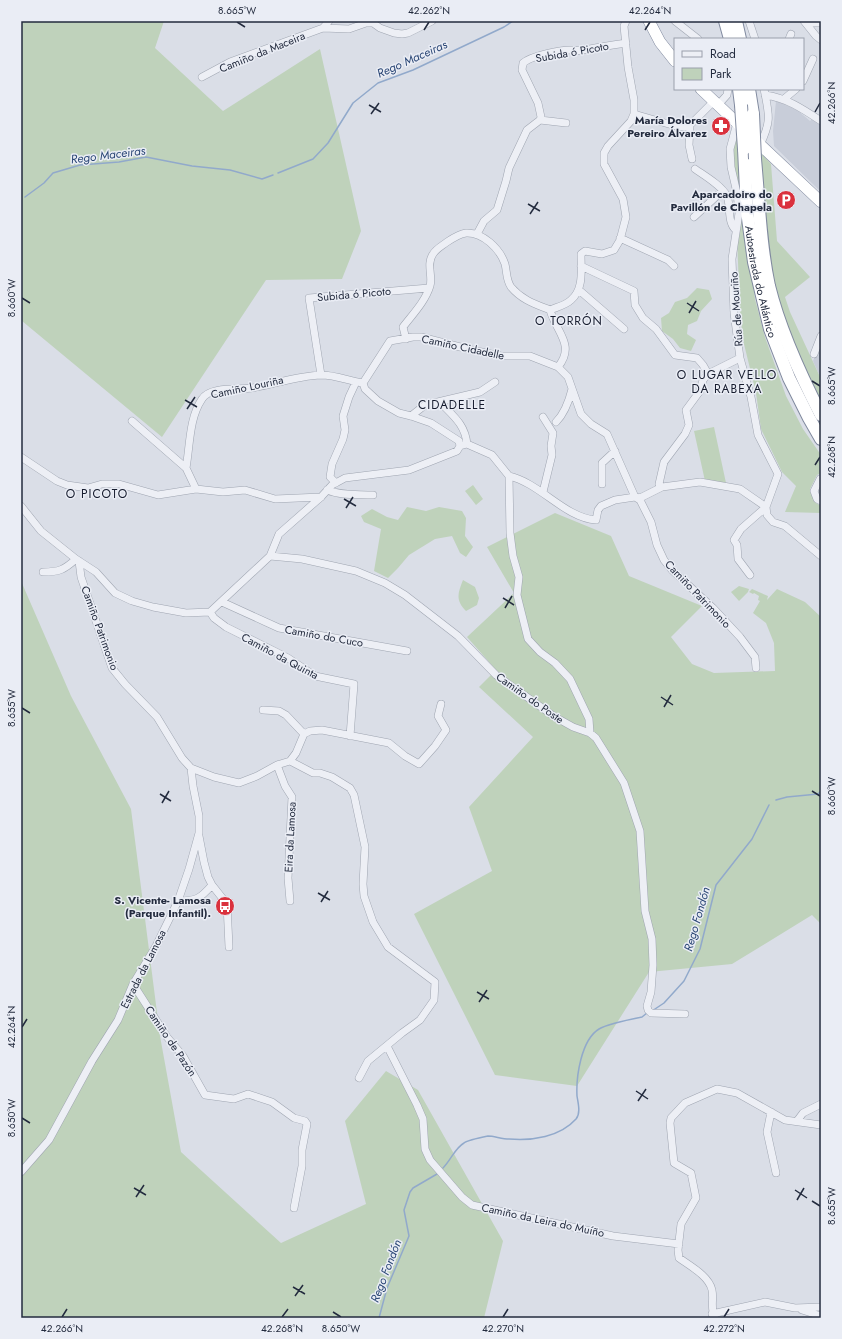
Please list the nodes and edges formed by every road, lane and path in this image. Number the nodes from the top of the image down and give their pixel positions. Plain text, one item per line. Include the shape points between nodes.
1 (329, 21) edge
2 (432, 21) edge
3 (626, 21) edge
4 (649, 21) edge
5 (675, 21) edge
6 (725, 21) edge
7 (736, 21) edge
8 (749, 21) edge
9 (807, 22) edge
10 (821, 24) edge
11 (323, 28) junction
12 (697, 38) edge
13 (730, 38) edge
14 (740, 38) edge
15 (755, 38) edge
16 (821, 40) edge
17 (626, 43) junction
18 (813, 59) dead end
19 (674, 60) edge
20 (202, 77) dead end
21 (804, 79) edge
22 (702, 90) edge
23 (728, 90) edge
24 (739, 90) edge
25 (749, 90) edge
26 (795, 90) edge
27 (765, 92) edge
28 (784, 99) junction
29 (716, 103) junction
30 (634, 114) junction
31 (540, 120) junction
32 (821, 121) edge
33 (566, 123) dead end
34 (738, 123) junction
35 (690, 125) junction
36 (760, 145) junction
37 (692, 159) dead end
38 (695, 169) dead end
39 (722, 191) junction
40 (821, 202) edge
41 (694, 217) dead end
42 (736, 230) junction
43 (477, 234) junction
44 (620, 238) junction
45 (581, 266) junction
46 (674, 266) dead end
47 (429, 288) junction
48 (579, 290) junction
49 (550, 310) junction
50 (624, 329) dead end
51 (821, 336) edge
52 (406, 339) junction
53 (814, 354) dead end
54 (740, 358) junction
55 (558, 367) junction
56 (708, 374) junction
57 (321, 376) junction
58 (356, 382) junction
59 (495, 382) dead end
60 (363, 383) junction
61 (572, 389) junction
62 (440, 402) junction
63 (821, 415) edge
64 (412, 416) junction
65 (543, 417) dead end
66 (132, 421) dead end
67 (556, 422) dead end
68 (821, 439) edge
69 (464, 445) junction
70 (615, 451) junction
71 (21, 457) edge
72 (186, 468) junction
73 (509, 476) junction
74 (820, 479) edge
75 (336, 482) junction
76 (602, 484) dead end
77 (659, 484) dead end
78 (196, 489) junction
79 (327, 490) junction
80 (543, 492) junction
81 (373, 495) dead end
82 (635, 497) junction
83 (321, 498) junction
84 (821, 501) edge
85 (21, 506) edge
86 (766, 507) junction
87 (270, 556) junction
88 (821, 556) edge
89 (77, 560) junction
90 (43, 572) dead end
91 (750, 575) dead end
92 (222, 602) junction
93 (210, 612) junction
94 (407, 651) dead end
95 (756, 668) dead end
96 (441, 704) dead end
97 (264, 710) dead end
98 (590, 733) junction
99 (304, 734) junction
100 (350, 736) junction
101 (290, 761) junction
102 (277, 765) junction
103 (191, 768) junction
104 (199, 833) junction
105 (212, 885) junction
106 (178, 900) junction
107 (290, 901) dead end
108 (229, 946) dead end
109 (133, 984) junction
110 (685, 1014) dead end
111 (387, 1046) junction
112 (359, 1078) dead end
113 (821, 1104) edge
114 (771, 1112) junction
115 (797, 1122) junction
116 (821, 1125) edge
117 (21, 1172) edge
118 (776, 1173) dead end
119 (294, 1208) dead end
120 (679, 1244) junction
121 (821, 1307) edge
122 (795, 1308) junction
123 (714, 1316) edge
124 (821, 1316) edge

1 - 11 street
2 - 11 street via 402,34 394,34 373,23 349,29
3 - 17 street
4 - 19 highway via 660,42
5 - 12 street
6 - 13 highway
7 - 14 highway
8 - 15 street
9 - 10 street
9 - 16 street
11 - 20 street, Camiño da Maceira via 230,62
17 - 30 street
17 - 31 street, Subida ó Picoto via 583,51 564,51 525,61 522,70 538,103
18 - 21 street
22 - 29 highway
23 - 29 street via 727,94
24 - 68 highway, Autoestrada do Atlántico, bridge via 747,211 754,262 770,329 789,378
25 - 63 highway, Autoestrada do Atlántico, bridge via 762,246 769,286 802,378
26 - 28 street
27 - 28 street
27 - 36 street via 769,120
28 - 32 street
29 - 34 highway
29 - 35 street
30 - 35 street via 679,127
30 - 44 street via 604,153 604,164 623,199 626,217
31 - 33 street
31 - 43 street via 527,130 508,168 497,210 484,221
34 - 36 highway
34 - 42 street, Rúa de Mouriño via 730,149 738,199
35 - 37 street via 688,132
36 - 40 highway
38 - 39 street
39 - 41 street
39 - 42 street via 727,197
42 - 54 street, Rúa de Mouriño via 732,259 734,313
43 - 47 street via 466,233 456,236 432,254
43 - 49 street via 498,251 505,264 510,286 531,303
44 - 45 street via 614,250 602,254 585,251 581,254
44 - 46 street via 668,260
45 - 48 street
45 - 56 street via 634,291 635,305 643,318 656,329 675,355 697,358
47 - 52 street via 403,327
47 - 57 street, Subida ó Picoto via 309,298
48 - 49 street via 570,301
48 - 50 street
49 - 55 street via 566,349 564,360
51 - 53 street
52 - 55 street, Camiño Cidadelle via 421,337 501,356 530,356
52 - 60 street, Camiño Cidadelle via 390,341
54 - 56 street
54 - 86 street, Rúa de Mouriño via 758,435 778,474
55 - 61 street, Camiño Patrimonio via 568,377
56 - 77 street via 702,380 700,392 686,410 689,424 685,434 664,462
57 - 58 street, Camiño Louriña
57 - 72 street, Camiño Louriña via 286,379 250,388 230,388 210,393 202,398 191,426
58 - 60 street, Camiño Louriña
58 - 75 street via 343,416 343,439 332,464 330,477
59 - 62 street via 480,392
60 - 64 street via 365,389 378,401 399,413
61 - 67 street via 567,407
61 - 70 street, Camiño Patrimonio via 581,414 607,434
62 - 64 street via 425,405
62 - 69 street via 460,423 466,434
64 - 69 street via 431,423
65 - 80 street via 553,433 550,446 552,455
66 - 72 street
69 - 73 street via 492,455
69 - 75 street via 457,451 409,470 345,478
70 - 76 street via 602,463
70 - 82 street, Camiño Patrimonio
71 - 78 street via 67,485 88,488 102,484 119,484 158,495
72 - 78 street
73 - 80 street
73 - 98 street via 510,533 519,577 517,595 528,639 570,679 589,719
74 - 84 street via 814,491 817,499
75 - 79 street
78 - 83 street via 223,492 245,490 276,499
79 - 81 street via 333,493
79 - 83 street
80 - 82 street via 578,515 596,520 601,506 615,500
82 - 86 street via 640,498 662,487 700,482 740,489
82 - 95 street, Camiño Patrimonio via 640,500 651,522 664,560 740,637 755,657
83 - 87 street via 279,534
85 - 89 street via 41,531
86 - 88 street via 767,515 773,522 785,526
86 - 91 street via 741,529 734,540 738,559
87 - 92 street
87 - 98 street, Camiño do Poste via 302,559 356,571 405,594 458,636 496,675 555,717
89 - 90 street via 65,569
89 - 93 street via 96,572 115,592 132,601 186,613
89 - 103 street, Camiño Patrimonio via 112,668 124,684 158,717 182,758
92 - 93 street
92 - 94 street, Camiño do Cuco via 279,628
93 - 100 street, Camiño da Quinta via 226,628 288,658 315,676 354,684
96 - 100 street via 438,716 446,730 419,764 389,743
97 - 99 street via 279,711 286,715
98 - 110 street via 596,738 624,782 640,831 644,911 652,939 654,965 648,1010 651,1013
99 - 100 street via 322,730
99 - 101 street
101 - 102 street
101 - 111 street via 313,773 332,777 350,788 354,795 365,847 364,896 373,922 388,946 435,982 434,1000 420,1020
102 - 103 street via 239,783
102 - 107 street, Eira da Lamosa via 292,797 288,878
103 - 104 street, Estrada da Lamosa via 199,816
104 - 105 street via 204,862
104 - 106 street, Estrada da Lamosa
105 - 106 street via 203,896 192,901
105 - 108 street via 227,904
106 - 109 street, Estrada da Lamosa via 156,946
109 - 117 street, Estrada da Lamosa via 118,1020 92,1061 49,1140
109 - 119 street, Camiño de Pazón via 166,1036 183,1056 205,1095 234,1099 248,1094 272,1102 307,1124
111 - 112 street via 368,1062
111 - 120 street, Camiño da Leira do Muíño via 417,1104 423,1120 425,1149 430,1160 472,1205 613,1236
113 - 115 street via 803,1113
114 - 115 street via 785,1120
114 - 118 street via 767,1132
114 - 120 street via 737,1093 717,1088 685,1103 671,1118 674,1163 691,1173 696,1198 681,1224
115 - 116 street
120 - 123 street via 679,1258 708,1280 712,1290
121 - 122 street
122 - 123 street via 764,1302
122 - 124 street

